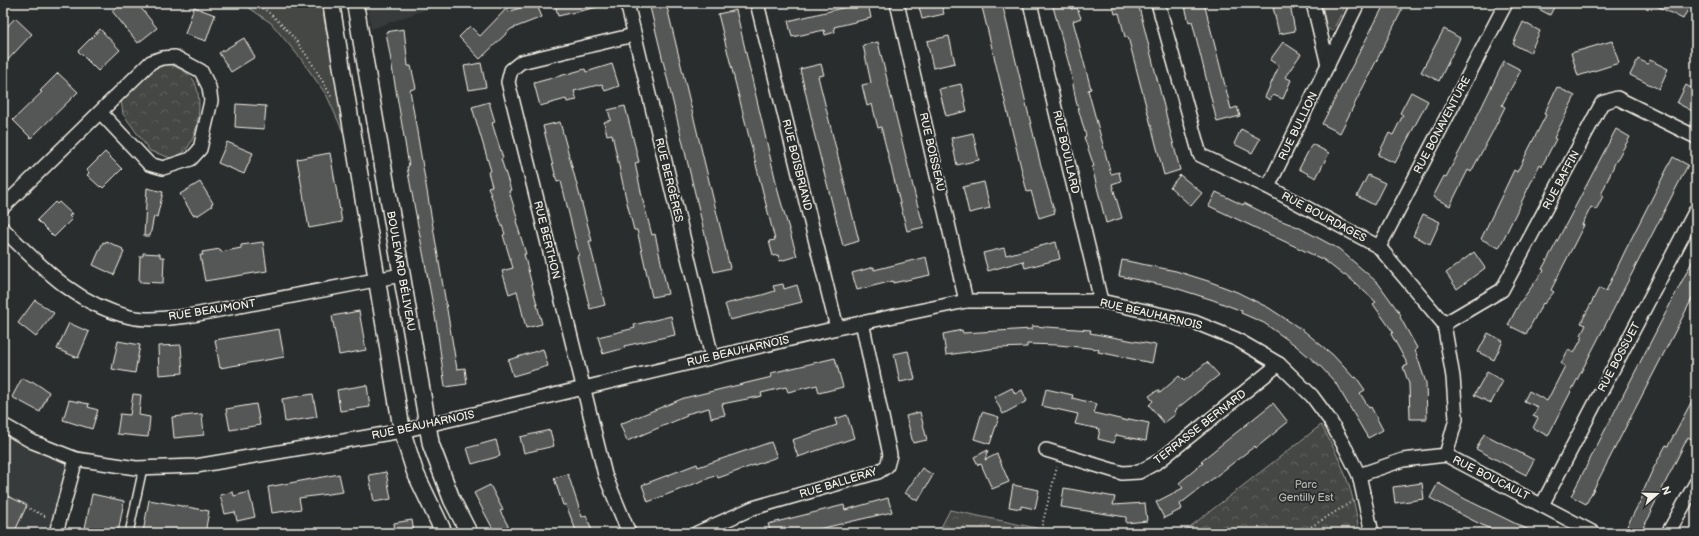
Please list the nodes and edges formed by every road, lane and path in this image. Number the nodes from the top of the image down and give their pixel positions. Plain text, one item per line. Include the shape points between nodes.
1 (256, 3) edge
2 (332, 3) edge
3 (355, 3) edge
4 (627, 3) edge
5 (897, 3) edge
6 (1030, 3) edge
7 (1158, 3) edge
8 (1314, 3) edge
9 (1358, 3) edge
10 (1506, 3) edge
11 (761, 4) edge
12 (634, 35) junction
13 (1328, 65) junction
14 (335, 104) dead end
15 (100, 112) junction
16 (1696, 137) edge
17 (1268, 187) junction
18 (3, 207) edge
19 (1696, 210) edge
20 (3, 229) edge
21 (1379, 247) junction
22 (401, 275) junction
23 (377, 280) junction
24 (1101, 300) junction
25 (966, 301) junction
26 (862, 322) junction
27 (1444, 324) junction
28 (836, 328) junction
29 (712, 357) junction
30 (1279, 364) junction
31 (584, 388) junction
32 (3, 425) edge
33 (427, 425) junction
34 (402, 430) junction
35 (1052, 452) joint
36 (1446, 455) junction
37 (76, 459) junction
38 (143, 468) junction
39 (1359, 475) junction
40 (1696, 483) edge
41 (1364, 494) junction
42 (1542, 504) junction
43 (26, 507) dead end
44 (58, 528) edge
45 (1306, 532) edge
46 (129, 533) edge
47 (444, 533) edge
48 (469, 533) edge
49 (629, 533) edge
50 (697, 533) edge
51 (1040, 533) edge
52 (1301, 533) edge
53 (1372, 533) edge
54 (1594, 533) edge
55 (1668, 533) edge

1 - 14 path via 283,26 306,52
2 - 23 street
3 - 22 street, BOULEVARD BÉLIVEAU
4 - 12 street, RUE BERGÈRES
5 - 25 street, RUE BOISSEAU
6 - 24 street, RUE BOULLARD
7 - 17 street, RUE BOURDAGES via 1200,155
8 - 13 street
9 - 13 street, RUE BULLION
10 - 21 street, RUE BONAVENTURE
11 - 28 street, RUE BOISBRIAND
12 - 29 street, RUE BERGÈRES
12 - 31 street, RUE BERTHON via 522,62 512,70 508,82
13 - 17 street, RUE BULLION
15 - 15 street via 151,62 162,58 175,57 201,71 209,88 211,101 200,149 190,159 163,168 149,164
15 - 18 street
16 - 27 street, RUE BAFFIN via 1617,98 1602,103 1502,290
17 - 21 street, RUE BOURDAGES
19 - 42 street, RUE BOSSUET
20 - 23 street, RUE BEAUMONT via 57,282 101,308 131,317 188,316
21 - 27 street, RUE BOURDAGES
22 - 23 street, RUE BEAUMONT
22 - 33 street, BOULEVARD BÉLIVEAU
23 - 34 street
24 - 25 street, RUE BEAUHARNOIS
24 - 30 street, RUE BEAUHARNOIS via 1194,322 1236,339
25 - 26 street, RUE BEAUHARNOIS
26 - 28 street, RUE BEAUHARNOIS
26 - 50 street, RUE BALLERAY via 890,454 887,466 878,472 753,508
27 - 36 street via 1453,377 1456,419
28 - 29 street, RUE BEAUHARNOIS
29 - 31 street, RUE BEAUHARNOIS
30 - 35 street, TERRASSE BERNARD via 1159,461 1139,472 1122,473
30 - 39 street, RUE BEAUHARNOIS via 1312,396 1329,419
31 - 33 street, RUE BEAUHARNOIS
31 - 49 street, RUE BERTHON via 605,475
32 - 37 street, RUE BEAUHARNOIS via 33,442
33 - 34 street, RUE BEAUHARNOIS
33 - 48 street, BOULEVARD BÉLIVEAU via 430,445 452,500
34 - 38 street, RUE BEAUHARNOIS via 196,466
34 - 47 street via 415,472
35 - 51 path via 1057,472
36 - 39 street, RUE BOUCAULT via 1403,460
36 - 42 street, RUE BOUCAULT
37 - 38 street, RUE BEAUHARNOIS
37 - 44 street
38 - 46 lane
39 - 41 street, RUE BEAUHARNOIS
40 - 55 street
41 - 45 path
41 - 53 street, RUE BEAUHARNOIS
42 - 54 street, RUE BOUCAULT
43 - 44 path
45 - 52 path

